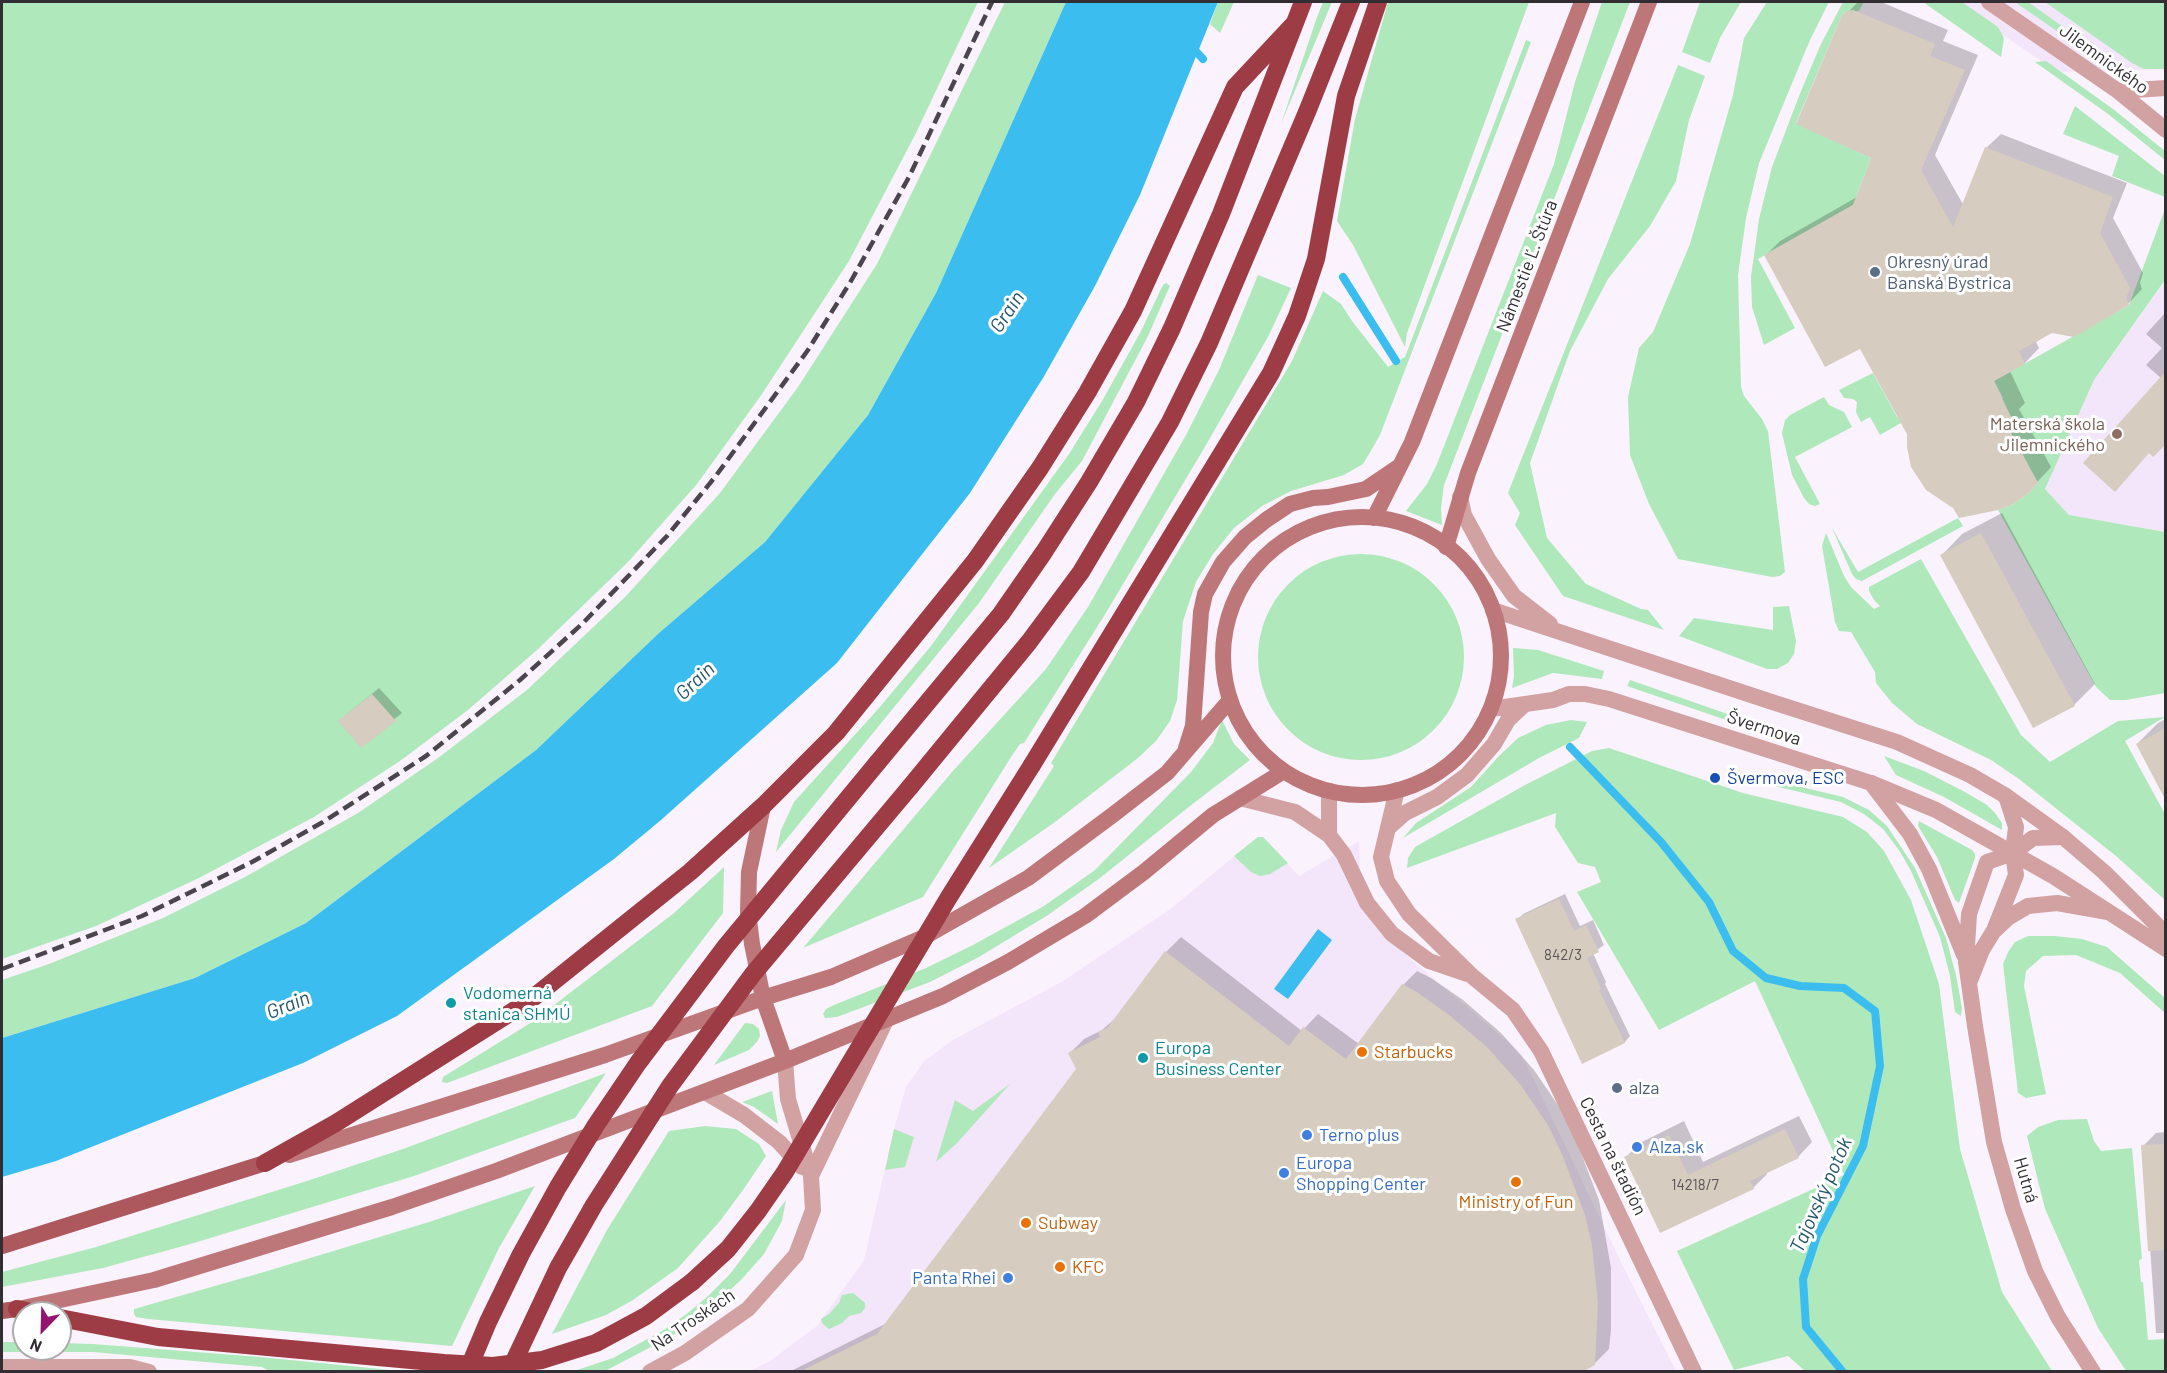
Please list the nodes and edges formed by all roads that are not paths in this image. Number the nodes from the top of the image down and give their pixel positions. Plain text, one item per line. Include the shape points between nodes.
1 (1303, 2) edge
2 (1351, 2) edge
3 (1378, 2) edge
4 (1581, 2) edge
5 (1649, 2) edge
6 (1989, 2) edge
7 (1295, 23) junction
8 (2166, 88) edge
9 (2118, 91) junction
10 (2166, 130) edge
11 (1400, 466) junction
12 (1460, 497) junction
13 (1374, 518) junction
14 (1446, 546) junction
15 (1493, 610) junction
16 (1560, 632) junction
17 (1230, 700) junction
18 (1525, 704) junction
19 (1491, 709) junction
20 (1185, 755) junction
21 (1284, 771) junction
22 (1871, 783) junction
23 (1397, 790) junction
24 (1329, 791) junction
25 (2006, 796) junction
26 (1240, 798) junction
27 (763, 806) junction
28 (1388, 828) junction
29 (1329, 835) junction
30 (2063, 837) junction
31 (2013, 853) junction
32 (2110, 913) junction
33 (1993, 932) junction
34 (2166, 934) edge
35 (2166, 949) edge
36 (1966, 962) junction
37 (1472, 976) junction
38 (1969, 983) junction
39 (764, 998) junction
40 (886, 1020) junction
41 (785, 1061) junction
42 (705, 1092) junction
43 (265, 1162) junction
44 (811, 1176) junction
45 (2, 1246) edge
46 (9, 1310) edge
47 (72, 1320) edge
48 (2, 1367) edge
49 (149, 1371) edge
50 (467, 1371) edge
51 (509, 1371) edge
52 (650, 1371) edge
53 (1694, 1371) edge
54 (2093, 1371) edge

1 - 7 highway
2 - 51 highway, bridge via 1209,343 1170,422 1081,572 1029,642 753,974 670,1086 563,1259
3 - 47 highway, bridge via 1346,96 1316,259 1297,316 1271,373 785,1172 728,1249 646,1316 596,1344 542,1360 493,1365 444,1363 158,1337
4 - 11 main road
5 - 12 main road, Námestie Ľ. Štúra
6 - 9 street, Jilemnického
7 - 27 highway via 1235,87 1133,311 1040,468 975,561 836,734
7 - 50 highway, bridge via 1172,328 1136,402 1089,482 1001,614 726,946 638,1063 596,1125 521,1254
8 - 9 street
9 - 10 street, Jilemnického
11 - 13 main road
11 - 20 main road via 1366,489 1290,504 1245,537 1223,562 1205,594 1201,612 1193,726
12 - 14 main road, Námestie Ľ. Štúra
12 - 16 street via 1464,515 1488,559 1514,596
13 - 14 main road via 1403,523
13 - 17 main road via 1338,519 1299,532 1275,547 1247,577 1233,602 1223,642 1224,677
14 - 15 main road via 1480,582
15 - 16 street, Švermova
15 - 19 main road via 1501,660
16 - 25 street, Švermova via 1897,742
17 - 20 main road
17 - 21 main road via 1255,744
18 - 19 street, Švermova
18 - 22 street, Švermova via 1569,694 1609,699
18 - 28 street via 1508,720 1494,744 1467,775
19 - 23 main road via 1475,737 1454,760 1430,777
20 - 39 main road via 1167,773 1028,878 924,937 831,977
21 - 24 main road
21 - 26 main road
22 - 31 street, Švermova via 1936,810
22 - 36 street, Hutná via 1910,834 1929,869
23 - 24 main road via 1370,795
23 - 28 street, Cesta na štadión
24 - 29 street
25 - 30 street, Švermova
25 - 31 street via 2016,827
26 - 29 street, Cesta na štadión via 1294,812
26 - 40 main road via 1085,916 943,996
27 - 39 main road via 749,872 748,912
27 - 43 highway via 690,872 529,1001 336,1123
28 - 37 street, Cesta na štadión via 1381,856 1387,881 1409,914
29 - 37 street, Cesta na štadión via 1344,855 1367,903 1392,934 1429,961
30 - 31 street via 2033,838
30 - 34 street, Švermova
31 - 32 street, Švermova
31 - 33 street via 2016,875
31 - 36 street, Hutná via 1987,862 1969,914
32 - 33 street via 2057,903 2028,906
32 - 35 street, Švermova
33 - 38 street
36 - 38 street, Hutná
37 - 53 street, Cesta na štadión via 1514,1010 1541,1051
38 - 54 street, Hutná via 1995,1142 2013,1209 2035,1271 2058,1317
39 - 41 main road
39 - 43 main road via 605,1055
40 - 41 main road
40 - 44 street
41 - 42 main road
41 - 44 street via 788,1099
42 - 44 street via 779,1142
42 - 46 main road via 392,1207 154,1280
43 - 45 main road
44 - 52 street, Na Troskách via 813,1210 796,1255 748,1309 685,1353
48 - 49 street via 130,1367

